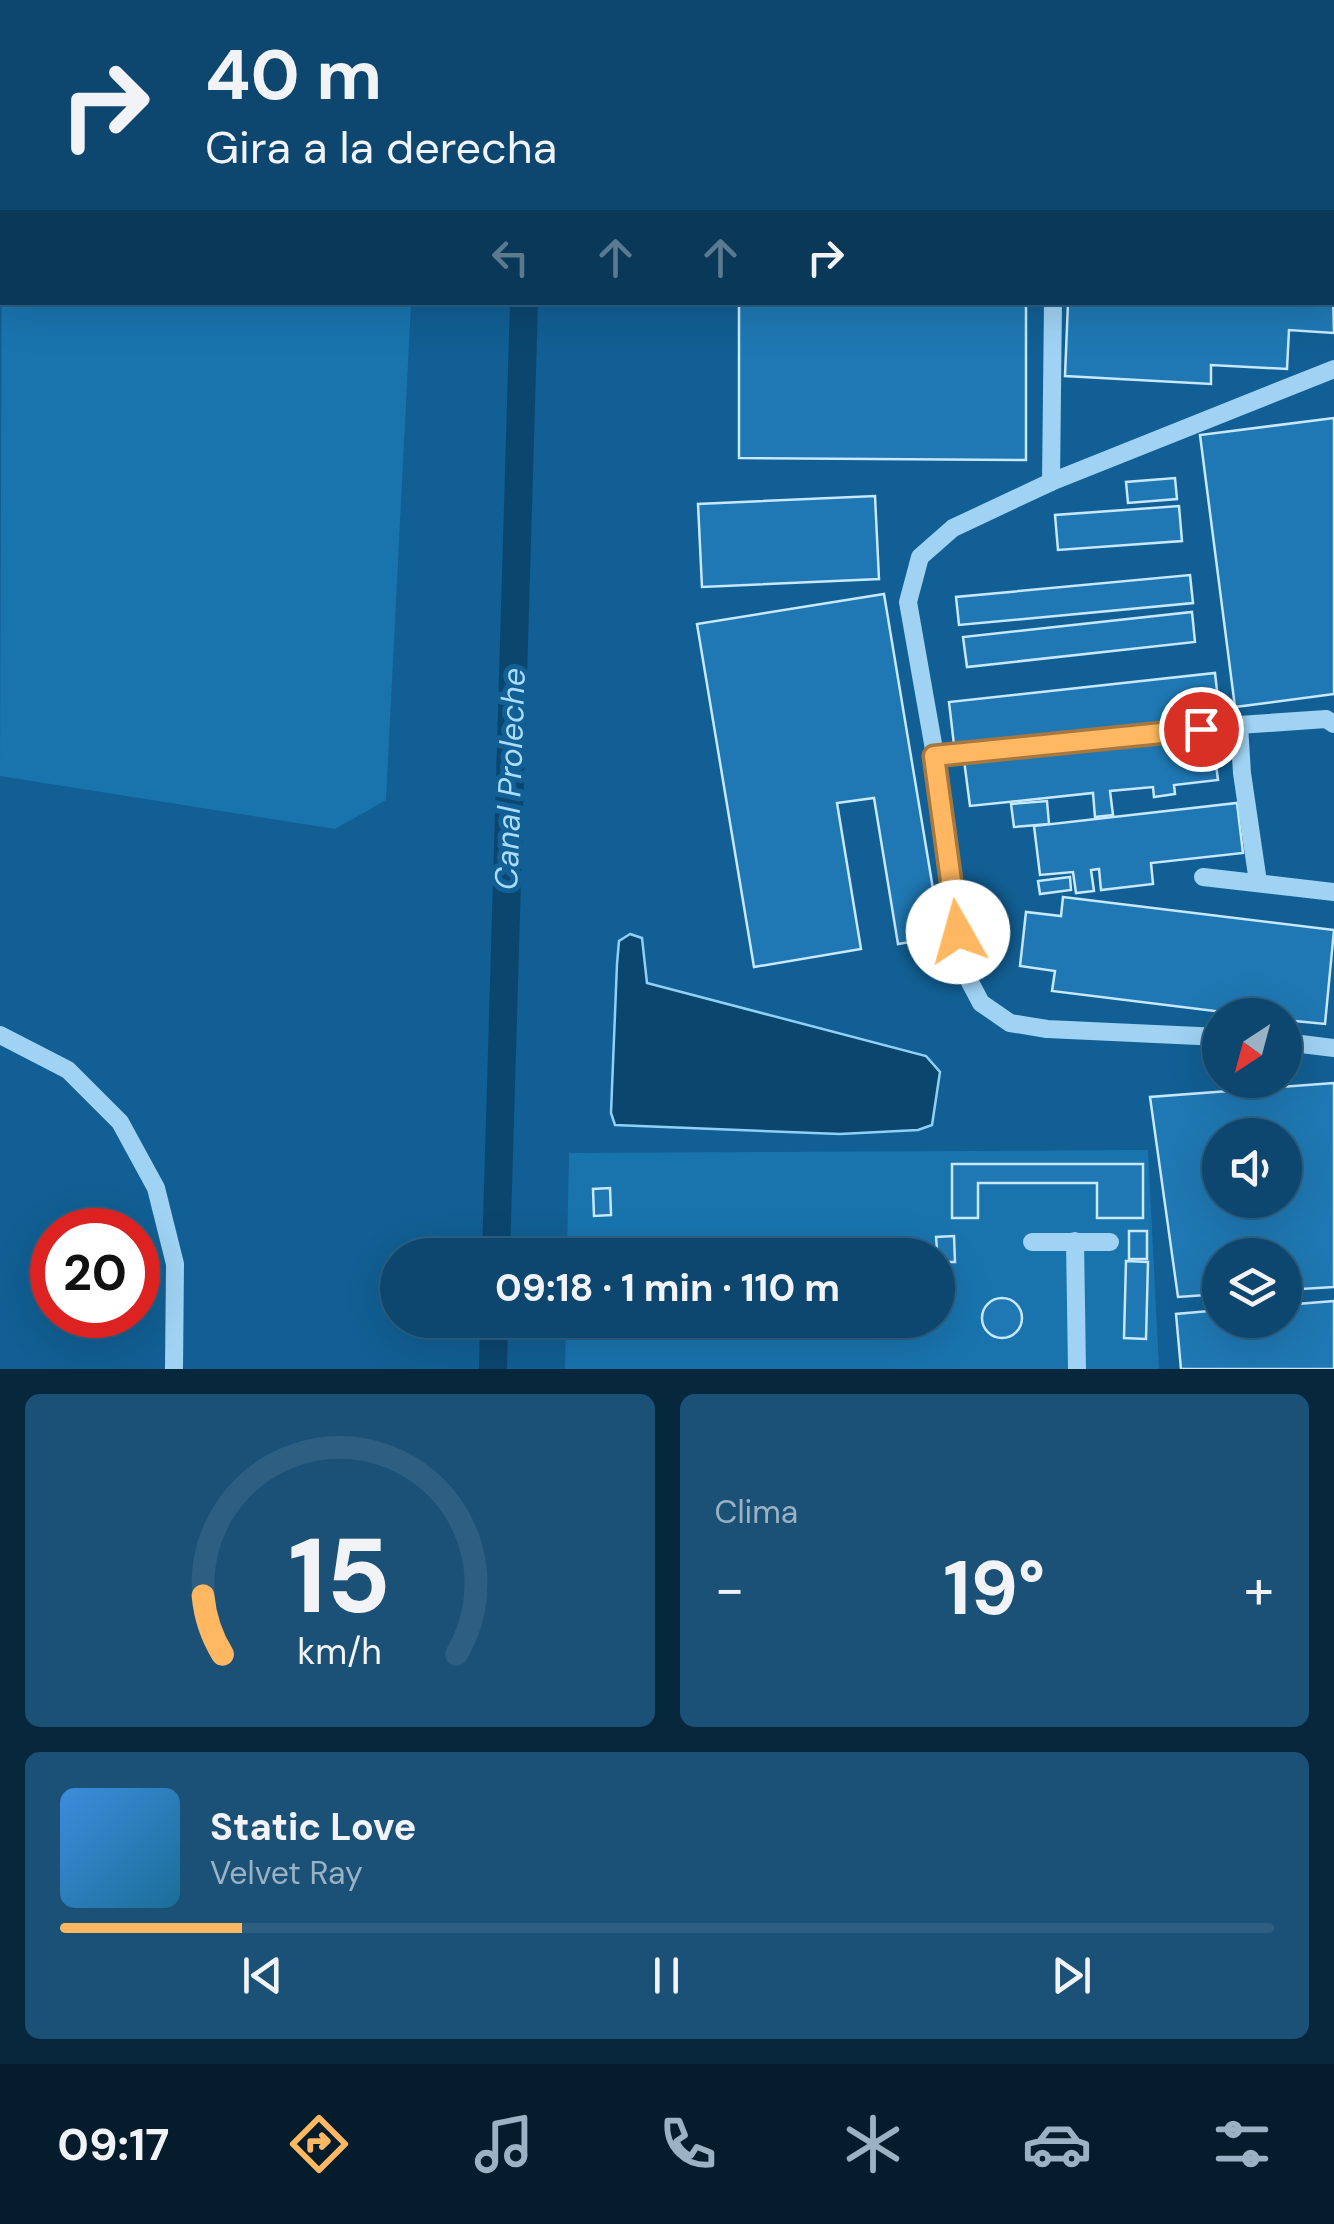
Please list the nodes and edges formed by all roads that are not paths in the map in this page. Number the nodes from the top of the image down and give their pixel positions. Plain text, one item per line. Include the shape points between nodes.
1 (1053, 305) edge
2 (1334, 369) edge
3 (1051, 482) junction
4 (1334, 724) edge
5 (1239, 725) junction
6 (934, 756) junction
7 (1203, 878) dead end
8 (1258, 882) junction
9 (1334, 892) edge
10 (1202, 1035) edge
11 (0, 1036) edge
12 (1302, 1044) edge
13 (1334, 1048) edge
14 (1075, 1241) junction
15 (1032, 1242) dead end
16 (1110, 1242) dead end
17 (174, 1369) edge
18 (1076, 1369) edge

1 - 3 street
2 - 3 street
3 - 6 street via 953,528 920,558 908,602
4 - 5 street via 1326,718
5 - 6 street
5 - 8 street
6 - 10 street via 962,968 980,1003 1010,1022 1048,1028
7 - 8 street
8 - 9 street
11 - 17 street via 68,1070 120,1122 156,1188 175,1264
12 - 13 street
14 - 15 street
14 - 16 street
14 - 18 street

